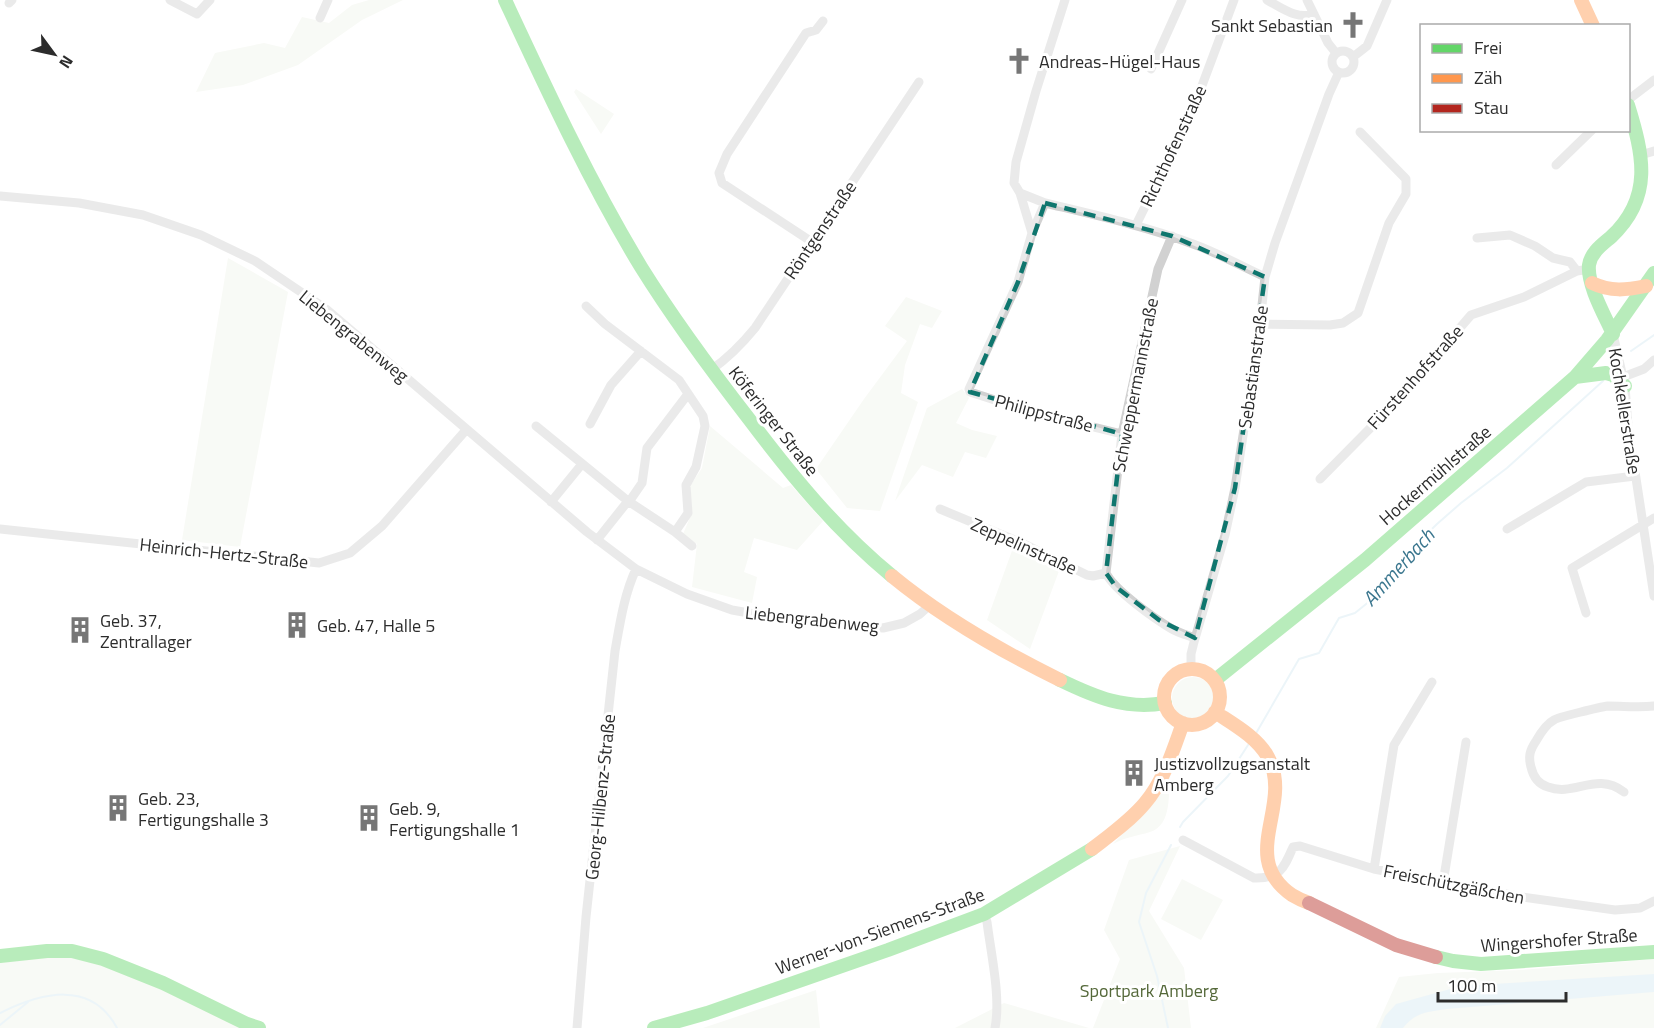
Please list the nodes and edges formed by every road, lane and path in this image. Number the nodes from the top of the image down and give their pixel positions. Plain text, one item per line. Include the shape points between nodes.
1 (170, 0) edge
2 (210, 0) edge
3 (505, 0) edge
4 (1065, 0) edge
5 (1182, 0) edge
6 (1234, 0) edge
7 (1268, 0) edge
8 (1307, 0) edge
9 (1387, 0) edge
10 (325, 1) edge
11 (1314, 15) junction
12 (320, 18) dead end
13 (823, 21) dead end
14 (1336, 53) junction
15 (1353, 57) junction
16 (1151, 69) dead end
17 (1339, 72) junction
18 (1654, 80) edge
19 (919, 82) dead end
20 (1630, 99) edge
21 (1630, 107) edge
22 (1360, 132) dead end
23 (1590, 132) edge
24 (1649, 152) edge
25 (1556, 165) dead end
26 (1020, 193) junction
27 (0, 196) edge
28 (1045, 203) junction
29 (1136, 225) junction
30 (1032, 233) junction
31 (1172, 236) junction
32 (1477, 238) dead end
33 (813, 242) junction
34 (1583, 270) junction
35 (1654, 273) edge
36 (1265, 277) junction
37 (1592, 283) junction
38 (1646, 286) junction
39 (586, 306) dead end
40 (1260, 324) junction
41 (1613, 334) junction
42 (641, 351) junction
43 (1654, 360) edge
44 (711, 370) junction
45 (1575, 377) junction
46 (1624, 382) junction
47 (688, 394) junction
48 (590, 424) dead end
49 (536, 426) dead end
50 (466, 430) junction
51 (1122, 434) junction
52 (582, 464) junction
53 (1635, 476) junction
54 (1320, 479) dead end
55 (628, 501) junction
56 (551, 502) junction
57 (940, 509) dead end
58 (1654, 518) edge
59 (1642, 526) junction
60 (0, 529) edge
61 (1507, 529) dead end
62 (675, 532) junction
63 (597, 540) junction
64 (692, 546) dead end
65 (636, 569) junction
66 (1106, 573) junction
67 (1654, 596) edge
68 (930, 605) junction
69 (1586, 613) dead end
70 (1195, 638) junction
71 (1191, 669) junction
72 (1215, 680) junction
73 (1432, 682) dead end
74 (1165, 703) junction
75 (1654, 706) edge
76 (1215, 712) junction
77 (1183, 723) junction
78 (1466, 742) dead end
79 (1624, 792) dead end
80 (1183, 840) dead end
81 (1374, 869) junction
82 (1272, 876) junction
83 (1443, 883) junction
84 (1654, 901) edge
85 (984, 914) junction
86 (1654, 952) edge
87 (0, 956) edge
88 (259, 1028) edge
89 (578, 1028) edge
90 (654, 1028) edge
91 (995, 1028) edge

1 - 2 street via 197,14
3 - 44 street, Köferinger Straße via 575,147 641,266
4 - 26 street via 1016,162 1014,183
5 - 16 street
6 - 29 street, Richthofenstraße via 1194,107
7 - 11 street via 1297,15
8 - 11 street
9 - 15 street via 1367,46
10 - 12 street
11 - 14 street
13 - 33 street via 816,30 806,33 732,146 719,173 722,183
14 - 15 street via 1345,51
14 - 17 street via 1332,63
15 - 17 street via 1352,69
17 - 36 street, Sebastianstraße
18 - 20 street
19 - 33 street, Röntgenstraße
21 - 24 street
22 - 40 street via 1406,180 1406,194 1389,223 1358,313 1343,323 1330,325
23 - 25 street
24 - 34 street via 1642,204
26 - 28 street
26 - 30 street
27 - 50 street, Liebengrabenweg via 78,203 143,215 201,235 255,261 326,309
28 - 29 street
28 - 30 street
29 - 31 street
30 - 51 street, Philippstraße via 1018,282 969,392
31 - 36 street
31 - 51 street, Schweppermannstraße via 1158,269
32 - 34 street via 1510,235
33 - 44 street, Röntgenstraße via 755,328
34 - 37 street
34 - 54 street, Fürstenhofstraße via 1524,297 1471,315 1398,400
35 - 38 street, Hockermühlstraße
36 - 40 street, Sebastianstraße
37 - 38 street via 1618,292
37 - 41 street
38 - 41 street, Hockermühlstraße
39 - 42 street
40 - 70 street, Sebastianstraße via 1235,488
41 - 45 street, Hockermühlstraße
41 - 46 street, Kochkellerstraße
42 - 47 street via 679,380
42 - 48 street via 611,385
43 - 46 street
44 - 68 street, Köferinger Straße via 795,478 843,532
45 - 46 street via 1606,373
45 - 72 street, Hockermühlstraße via 1365,560
46 - 53 street, Kochkellerstraße
47 - 55 street via 647,448 642,483
47 - 62 street via 704,416 705,426 696,467 686,485 688,513
49 - 52 street
50 - 56 street, Liebengrabenweg
50 - 60 street, Heinrich-Hertz-Straße via 382,526 350,553 319,563
51 - 66 street, Schweppermannstraße
52 - 55 street
52 - 56 street
53 - 59 street, Kochkellerstraße
53 - 61 street via 1586,482
55 - 62 street
55 - 63 street
56 - 63 street, Liebengrabenweg
57 - 66 street, Zeppelinstraße via 1087,575
58 - 59 street
59 - 67 street, Kochkellerstraße
59 - 69 street via 1572,568
62 - 64 street
63 - 65 street, Liebengrabenweg
65 - 68 street, Liebengrabenweg via 732,610 777,618 884,628 904,623
65 - 89 street, Georg-Hilbenz-Straße via 615,651
66 - 70 street via 1116,587 1159,620
68 - 74 street, Köferinger Straße via 1020,660 1091,693 1132,705
70 - 71 street, Sebastianstraße
71 - 72 street
71 - 74 street via 1175,674 1166,688
72 - 76 street via 1220,700
73 - 81 street via 1394,745
74 - 77 street via 1175,719
75 - 79 street via 1605,706 1554,720 1541,732 1530,753 1533,777 1546,787 1598,783 1615,785
76 - 77 street via 1200,723
76 - 82 street via 1260,747 1273,767 1276,794 1266,838
77 - 85 street, Werner-von-Siemens-Straße via 1157,785 1127,821 1089,852
78 - 83 street
80 - 82 street via 1254,878
81 - 82 street, Freischützgäßchen via 1293,846 1285,865
81 - 83 street, Freischützgäßchen
82 - 86 street, Wingershofer Straße via 1292,895 1377,937 1453,961 1481,964
83 - 84 street, Freischützgäßchen via 1615,910 1640,908
85 - 90 street, Werner-von-Siemens-Straße via 728,1006
85 - 91 street via 996,992
87 - 88 street via 72,951 103,958

